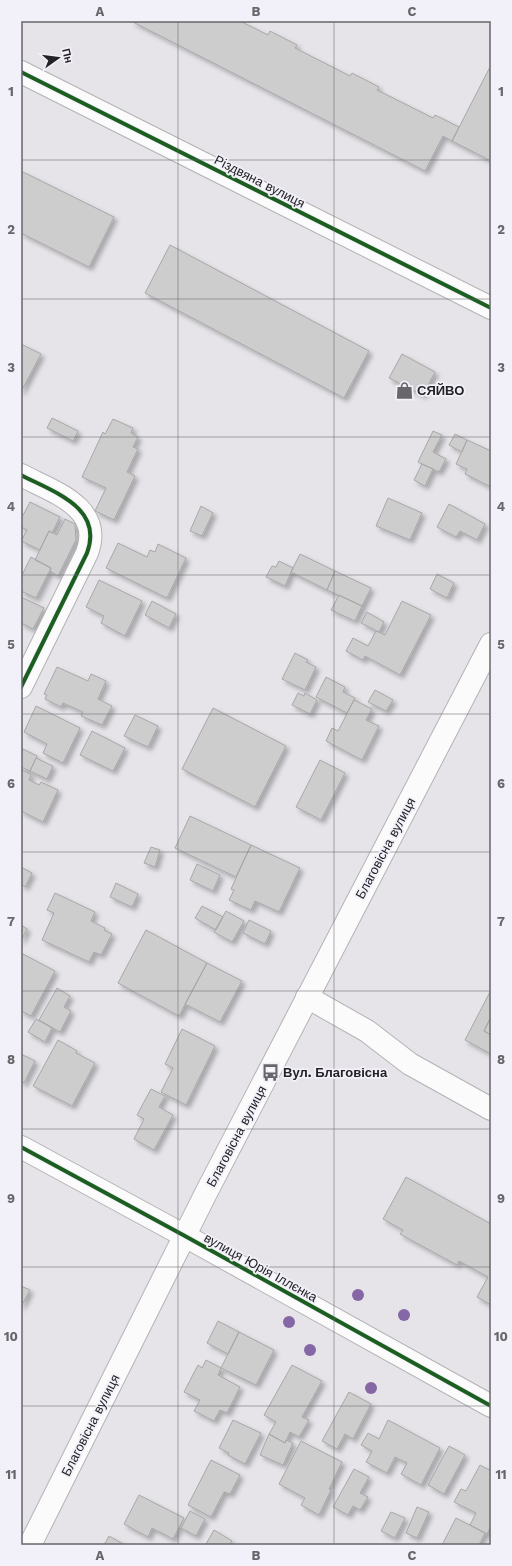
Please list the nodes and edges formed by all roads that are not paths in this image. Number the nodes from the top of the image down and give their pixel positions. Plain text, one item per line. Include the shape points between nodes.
1 (21, 72) edge
2 (491, 308) edge
3 (21, 475) edge
4 (491, 644) edge
5 (21, 686) edge
6 (307, 997) junction
7 (491, 1108) edge
8 (21, 1147) edge
9 (185, 1236) junction
10 (491, 1406) edge
11 (30, 1545) edge

1 - 2 street, Різдвяна вулиця
3 - 5 street via 74,504 86,516 91,536 87,553
4 - 6 street, Благовісна вулиця
6 - 7 street via 367,1031 416,1068
6 - 9 street, Благовісна вулиця
8 - 9 street, вулиця Юрія Іллєнка
9 - 10 street, вулиця Юрія Іллєнка
9 - 11 street, Благовісна вулиця

